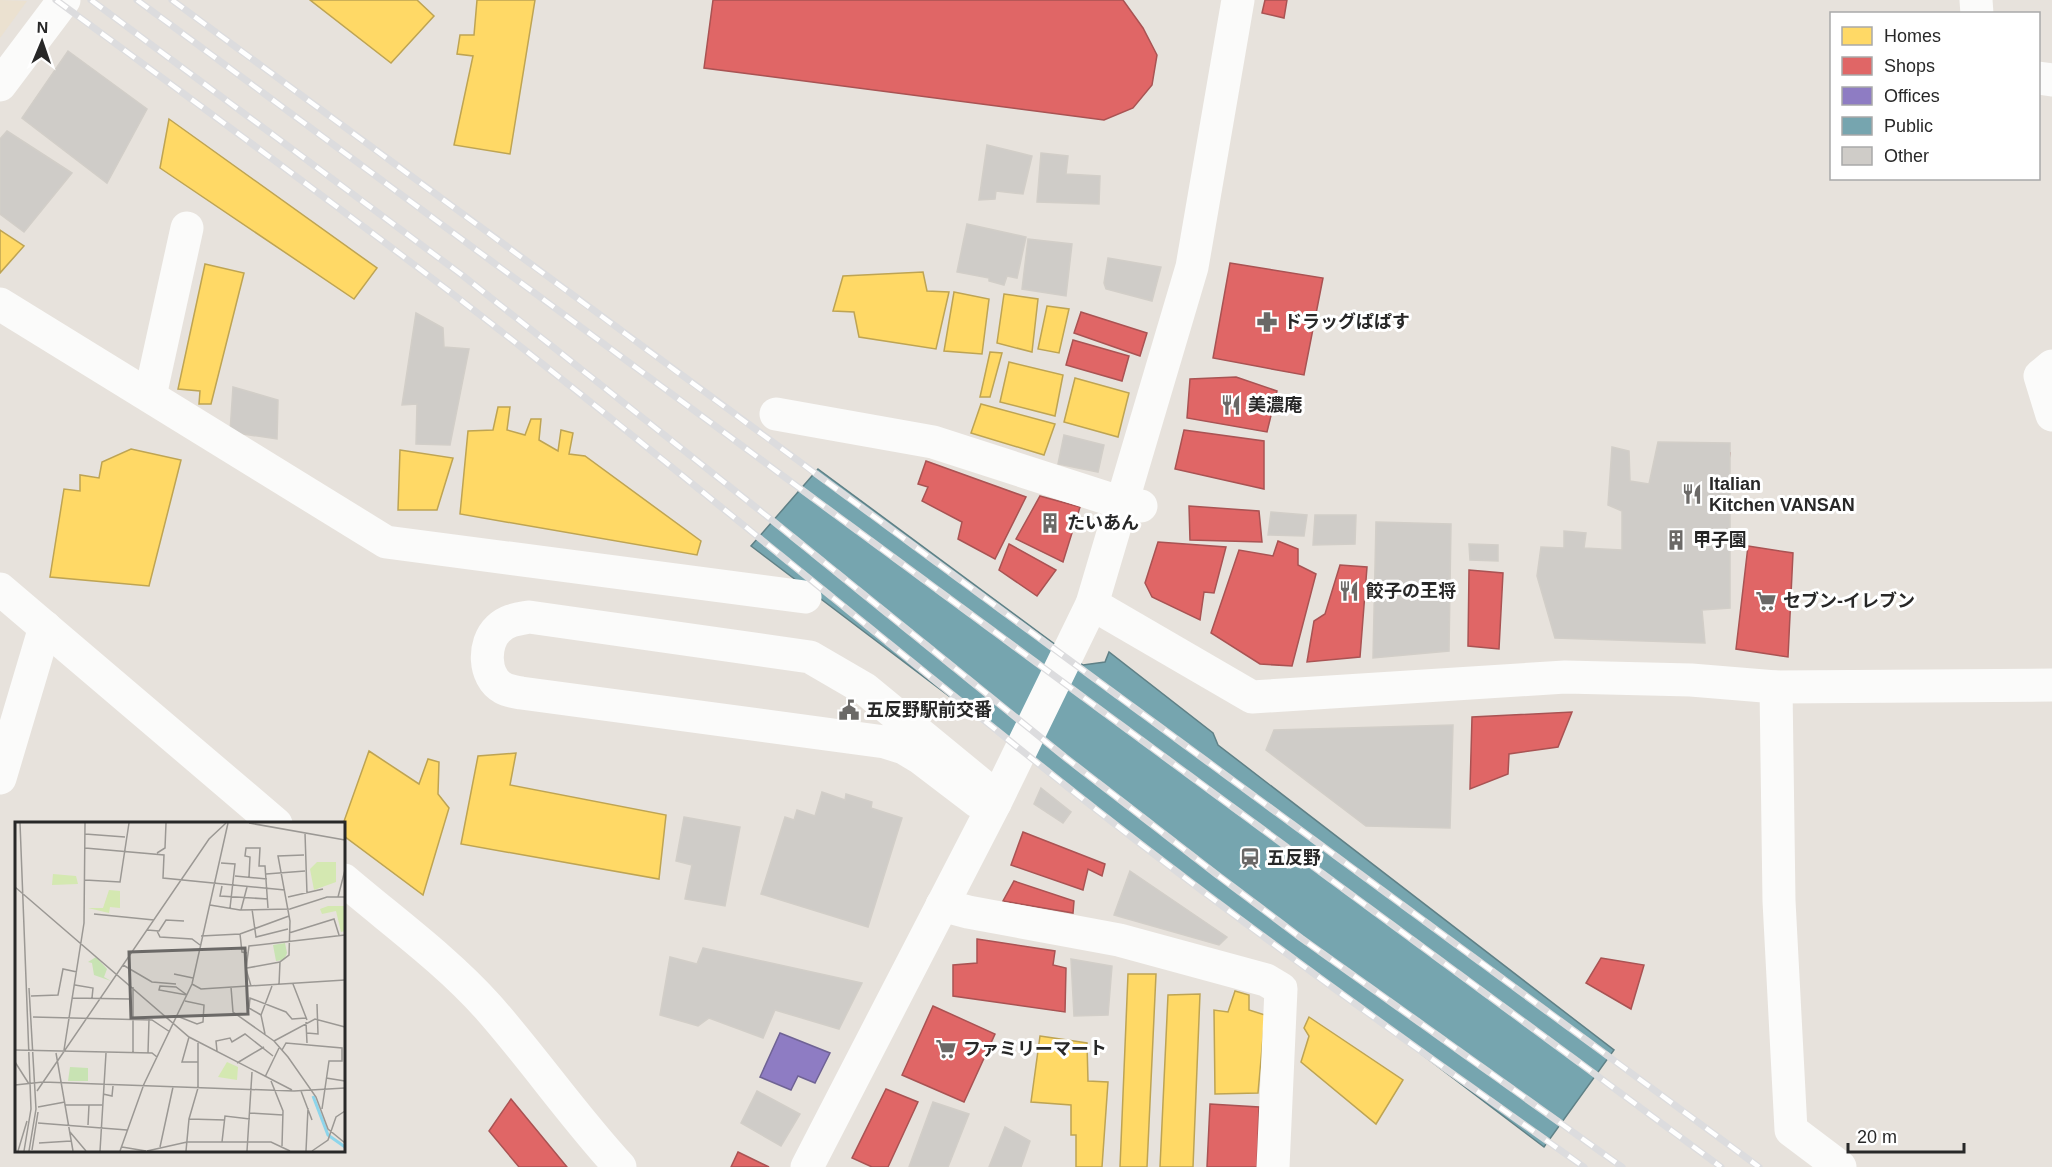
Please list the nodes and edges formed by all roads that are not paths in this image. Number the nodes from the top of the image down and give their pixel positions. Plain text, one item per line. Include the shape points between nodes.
1 (64, 0) edge
2 (1238, 0) edge
3 (0, 86) edge
4 (187, 228) dead end
5 (0, 304) edge
6 (2052, 366) edge
7 (150, 396) junction
8 (776, 414) dead end
9 (2052, 415) edge
10 (1132, 504) junction
11 (0, 589) edge
12 (805, 597) dead end
13 (1092, 604) junction
14 (45, 627) junction
15 (2052, 685) edge
16 (1776, 687) junction
17 (0, 778) edge
18 (995, 803) junction
19 (274, 822) edge
20 (345, 881) edge
21 (942, 905) junction
22 (810, 1166) edge
23 (620, 1167) edge
24 (1273, 1167) edge
25 (1840, 1167) edge

1 - 3 street
2 - 10 street via 1192,267
4 - 7 street
5 - 7 street
6 - 9 street via 2040,376
7 - 12 street via 386,542
8 - 10 street via 933,442
10 - 13 street
11 - 14 street
13 - 16 street via 1252,697 1565,676
13 - 18 street
14 - 17 street
14 - 19 street
15 - 16 street
16 - 25 street via 1779,901 1791,1130
18 - 18 street via 978,802 919,757 885,742 503,688 486,665 490,643 503,625 529,617 810,657 865,689 983,786
18 - 21 street
20 - 23 street via 451,970 488,1007
21 - 22 street
21 - 24 street via 1119,940 1266,980 1281,990

